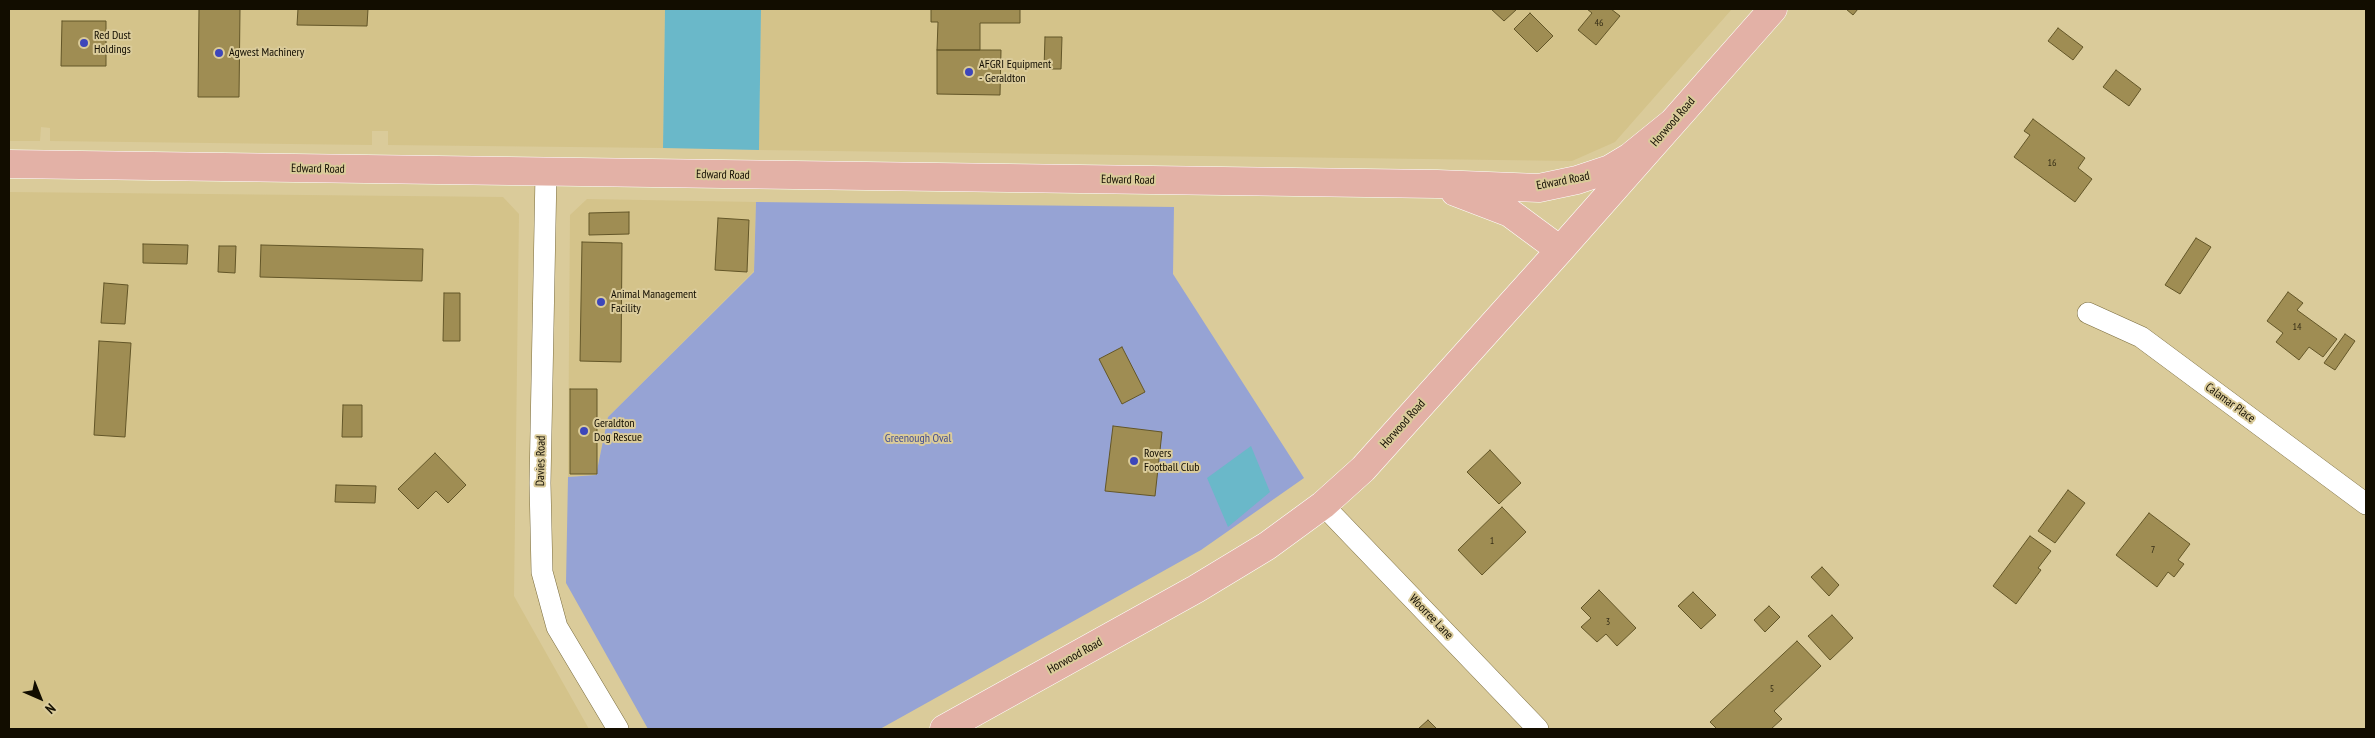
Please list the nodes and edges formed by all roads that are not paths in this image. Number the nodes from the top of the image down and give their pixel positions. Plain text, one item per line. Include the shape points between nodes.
1 (1772, 9) edge
2 (1672, 123) junction
3 (9, 164) edge
4 (546, 173) junction
5 (1437, 184) junction
6 (1560, 250) junction
7 (2088, 313) dead end
8 (2366, 504) edge
9 (1323, 505) junction
10 (618, 729) edge
11 (944, 729) edge
12 (1538, 729) edge

1 - 2 main road, Horwood Road
2 - 5 main road, Edward Road via 1610,170 1577,180 1539,188
2 - 6 main road, Horwood Road
3 - 4 main road, Edward Road
4 - 5 main road, Edward Road
4 - 10 street, Davies Road via 540,483 542,572 557,627
5 - 6 main road, Edward Road via 1510,213
6 - 9 main road, Horwood Road via 1363,469
7 - 8 street, Calamar Place via 2141,337
9 - 11 main road, Horwood Road via 1267,546 1196,589
9 - 12 street, Woorree Lane

